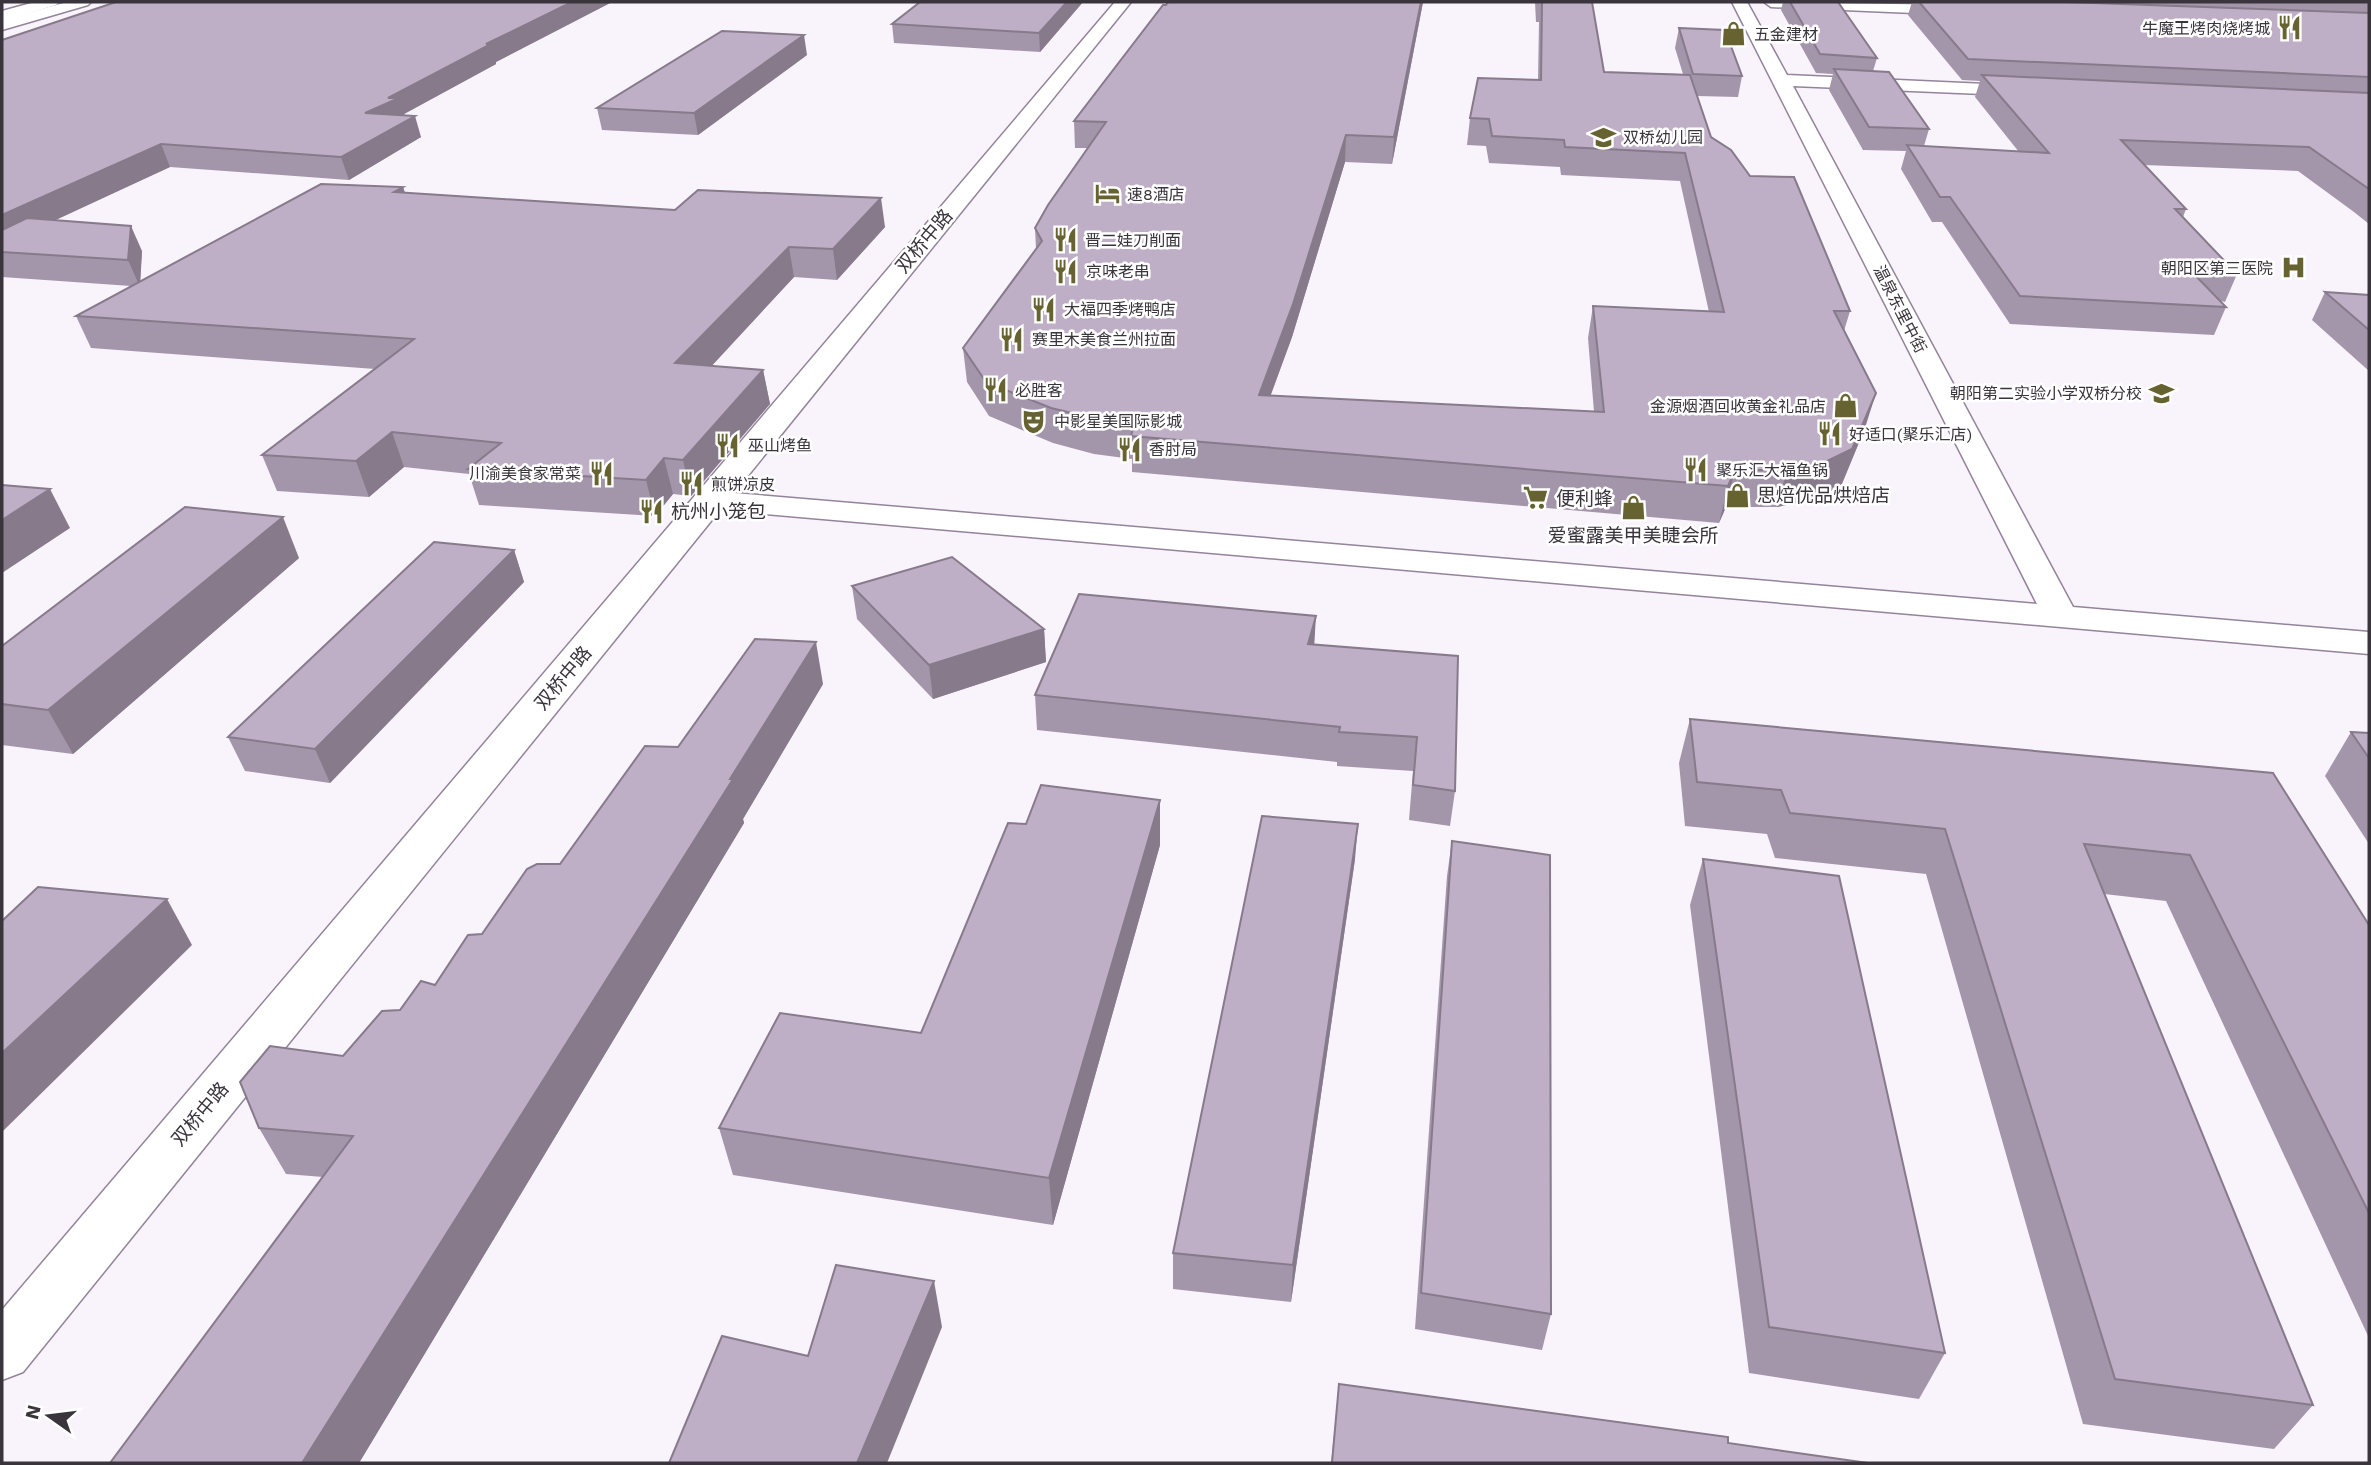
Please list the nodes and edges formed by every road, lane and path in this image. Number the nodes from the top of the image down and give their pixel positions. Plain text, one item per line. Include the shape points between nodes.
1 (51, 2) edge
2 (83, 2) edge
3 (1123, 2) edge
4 (1740, 2) edge
5 (1771, 2) edge
6 (1978, 10) edge
7 (2, 16) edge
8 (2, 25) edge
9 (1780, 79) junction
10 (2054, 92) edge
11 (710, 500) junction
12 (2060, 617) junction
13 (2369, 643) edge
14 (2, 1353) edge

1 - 7 main road
2 - 8 main road
3 - 11 main road, 双桥中路
4 - 9 main road, 温泉东里中街
5 - 6 main road
9 - 10 main road
9 - 12 main road, 温泉东里中街
11 - 12 main road
11 - 14 main road, 双桥中路
12 - 13 main road

